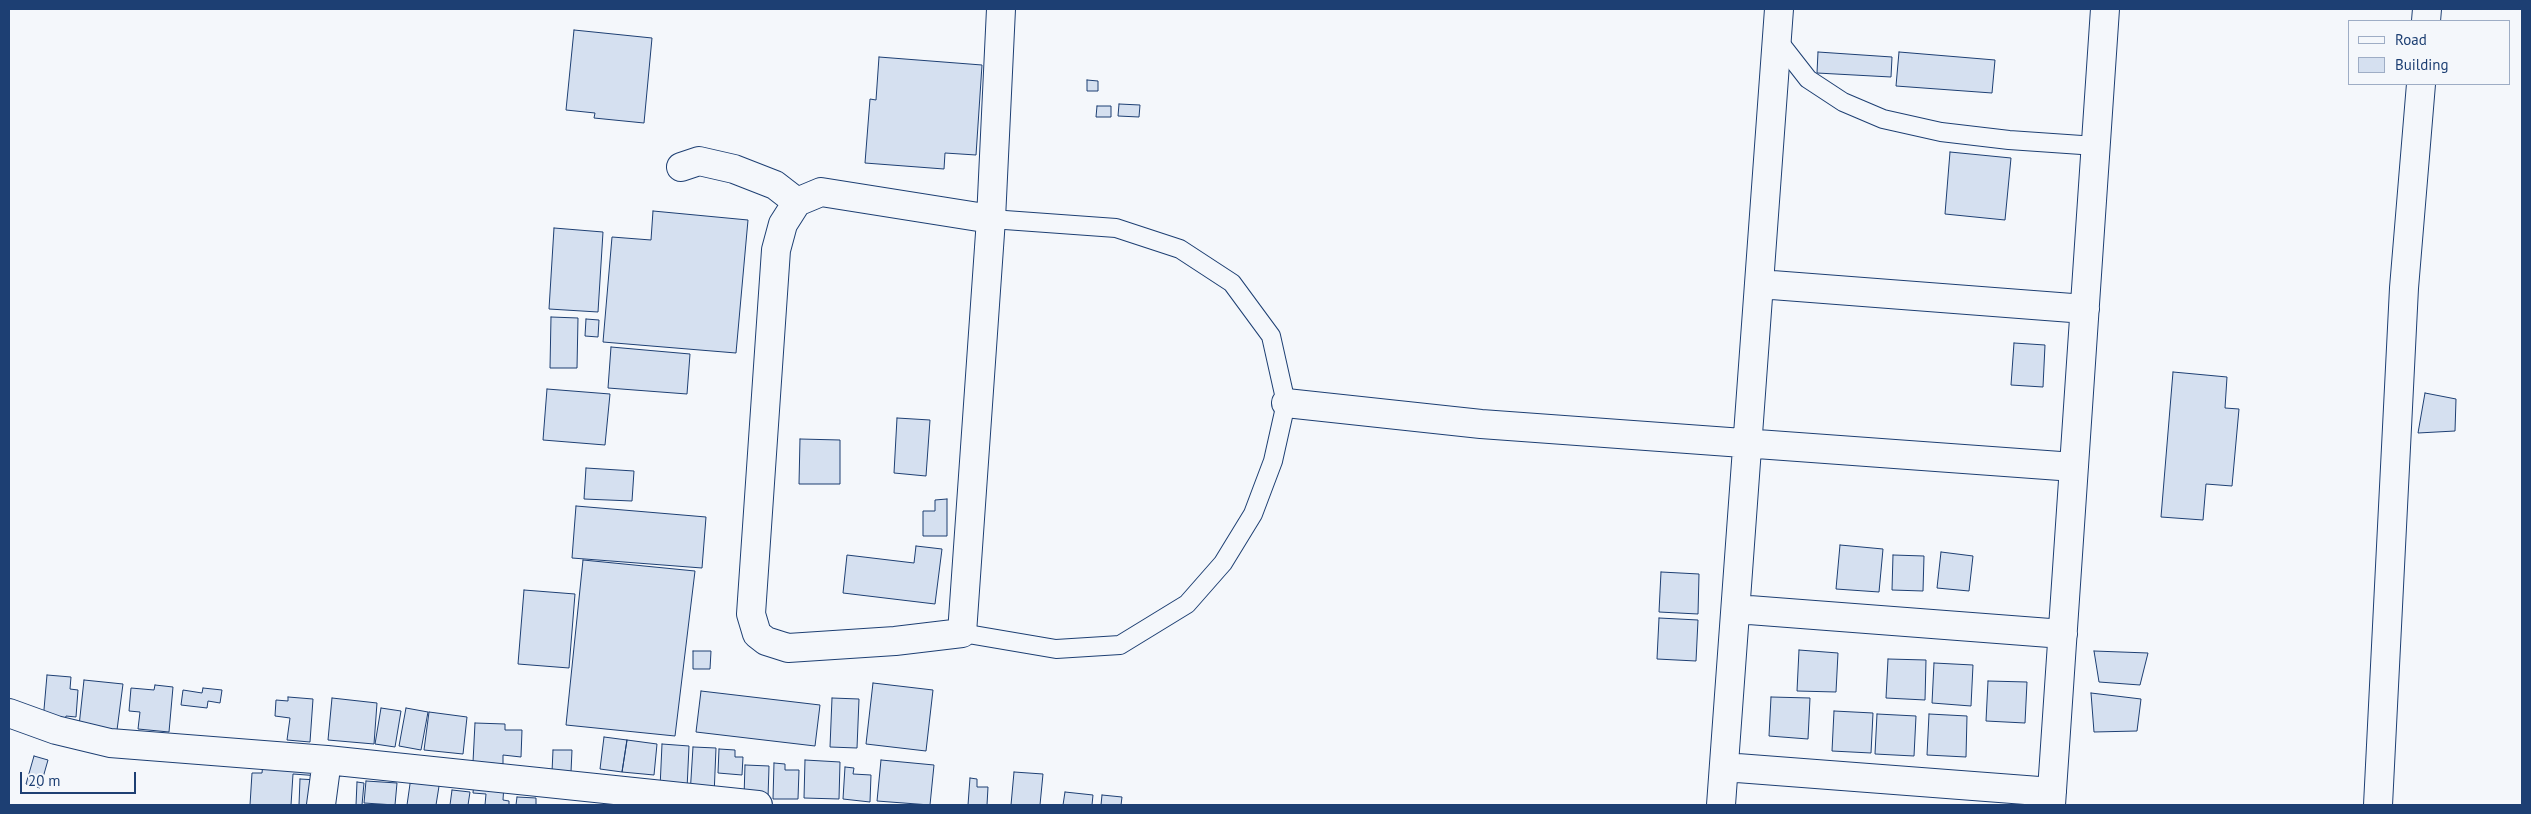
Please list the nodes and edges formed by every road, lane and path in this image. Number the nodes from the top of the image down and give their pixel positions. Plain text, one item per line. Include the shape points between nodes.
1 (1001, 9) edge
2 (1779, 9) edge
3 (2105, 9) edge
4 (1776, 38) junction
5 (2421, 85) edge
6 (2096, 146) junction
7 (681, 167) dead end
8 (797, 202) junction
9 (991, 219) junction
10 (1759, 284) junction
11 (2085, 309) junction
12 (1286, 403) junction
13 (1748, 443) junction
14 (2074, 467) junction
15 (1736, 609) junction
16 (962, 633) junction
17 (2063, 634) junction
18 (9, 713) edge
19 (327, 760) junction
20 (1724, 767) junction
21 (2052, 799) edge
22 (321, 805) edge
23 (758, 805) edge
24 (1721, 805) edge
25 (2378, 805) edge

1 - 9 street
2 - 4 street
3 - 6 street
4 - 6 lane via 1808,79 1843,102 1883,119 1941,132
4 - 10 street
5 - 25 street via 2404,288
6 - 11 street
7 - 8 street via 699,161 734,169 775,184
8 - 9 street via 821,192
8 - 16 street via 783,224 776,250 751,614 757,634 766,641 788,648
9 - 12 lane via 1116,228 1180,249 1232,283 1271,336
9 - 16 street
10 - 11 street
10 - 13 street
11 - 14 street
12 - 13 street via 1480,424
12 - 16 lane via 1273,461 1253,514 1223,563 1187,604 1120,645 1056,649
13 - 14 street
13 - 15 street
14 - 17 street
15 - 17 street
15 - 20 street
17 - 21 street
18 - 19 street via 56,730 110,743
19 - 22 street
19 - 23 street
20 - 21 street
20 - 24 street

